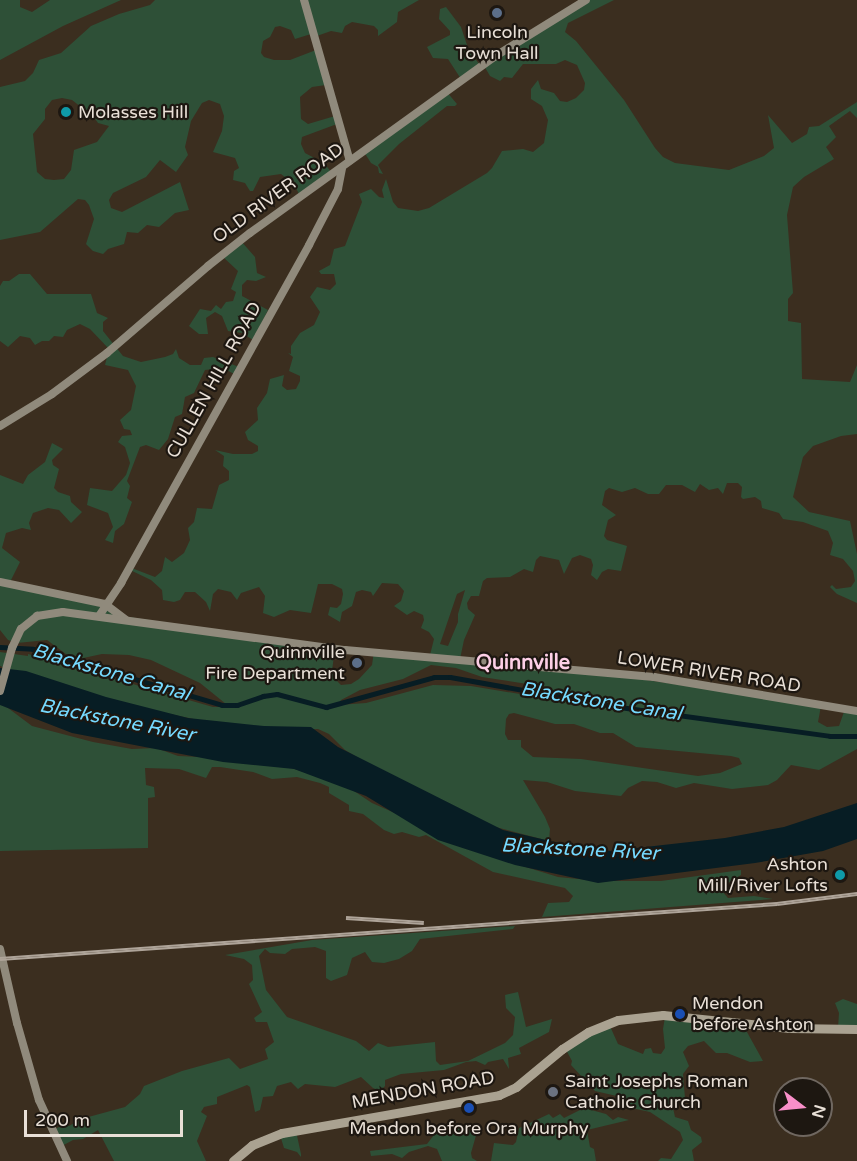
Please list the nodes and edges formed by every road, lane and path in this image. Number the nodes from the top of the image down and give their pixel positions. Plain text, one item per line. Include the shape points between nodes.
1 (304, 0) edge
2 (586, 0) edge
3 (350, 161) junction
4 (342, 168) junction
5 (0, 426) edge
6 (0, 582) edge
7 (105, 604) junction
8 (99, 616) junction
9 (126, 620) junction
10 (0, 692) edge
11 (857, 711) edge
12 (0, 949) edge
13 (857, 1029) edge
14 (68, 1161) edge
15 (233, 1161) edge

1 - 3 street
2 - 3 street, OLD RIVER ROAD via 508,47
3 - 4 street, OLD RIVER ROAD
4 - 5 street, OLD RIVER ROAD via 226,252 107,353
4 - 7 street, CULLEN HILL ROAD via 338,189 309,245 112,600
6 - 7 street, LOWER RIVER ROAD
7 - 8 street, CULLEN HILL ROAD
7 - 9 street, LOWER RIVER ROAD
8 - 9 street, LOWER RIVER ROAD
8 - 10 street, LOWER RIVER ROAD via 51,613 33,618 14,641
9 - 11 street, LOWER RIVER ROAD via 345,650 654,677
12 - 14 street via 39,1100
13 - 15 main road, MENDON ROAD via 789,1028 663,1015 618,1020 588,1032 500,1095 282,1133 252,1145

